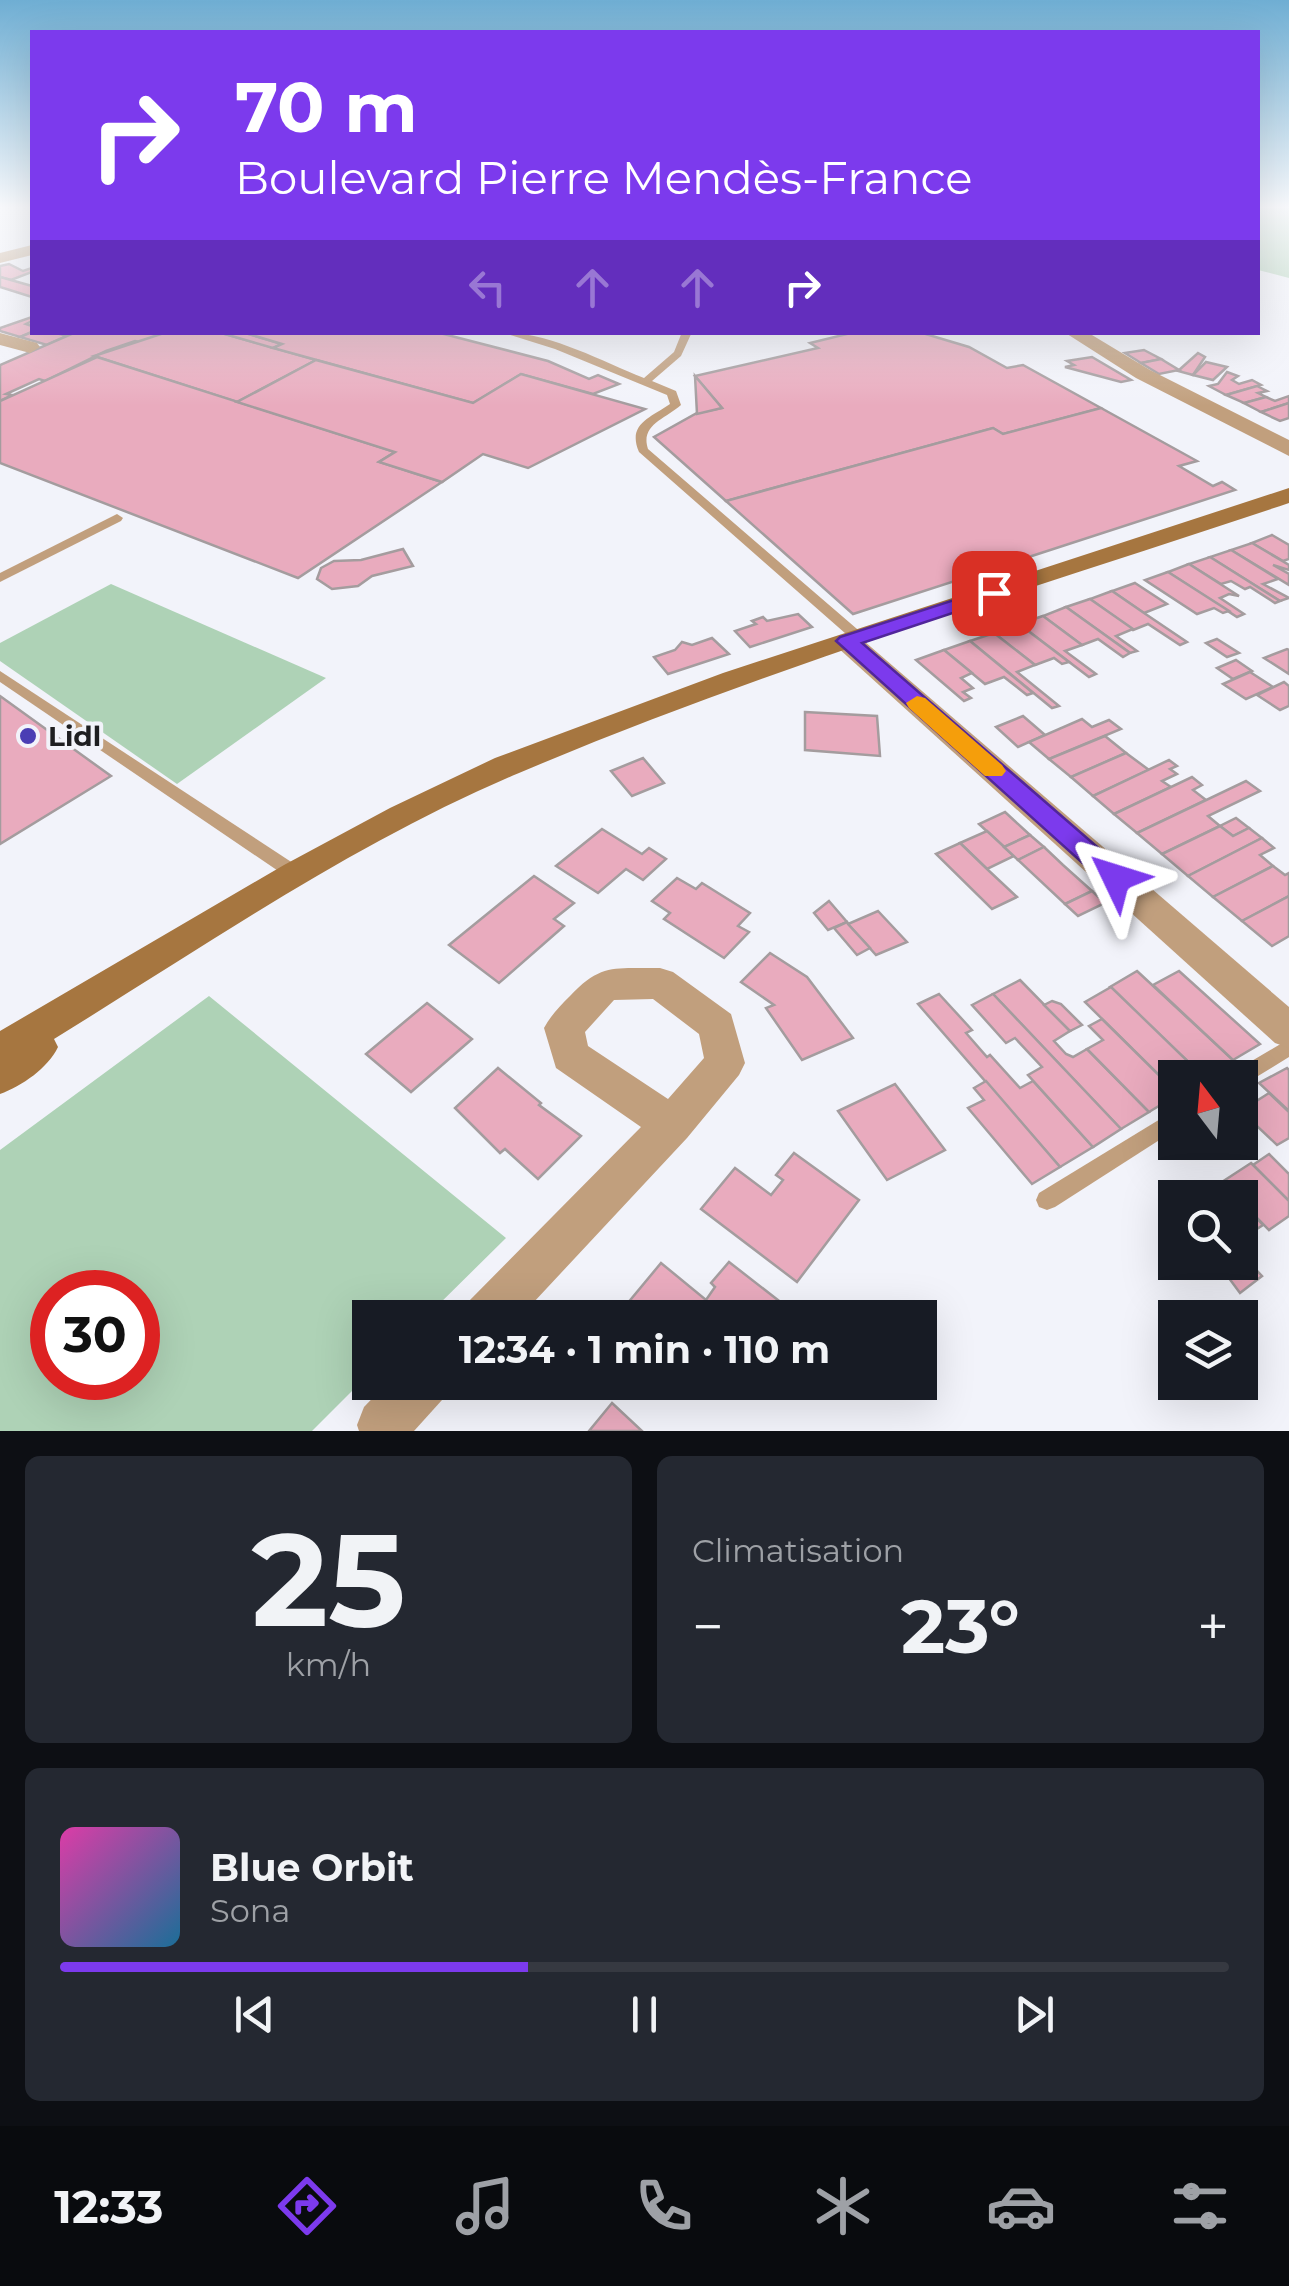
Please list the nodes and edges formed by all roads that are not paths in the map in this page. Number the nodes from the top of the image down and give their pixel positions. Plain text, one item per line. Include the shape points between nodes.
1 (515, 335) edge
2 (684, 335) edge
3 (1077, 335) edge
4 (0, 339) edge
5 (30, 347) dead end
6 (646, 381) junction
7 (1289, 449) edge
8 (1289, 495) edge
9 (117, 518) dead end
10 (0, 578) edge
11 (853, 639) junction
12 (0, 675) edge
13 (296, 874) junction
14 (220, 918) junction
15 (1289, 1030) edge
16 (1289, 1046) edge
17 (0, 1051) edge
18 (1258, 1066) edge
19 (0, 1076) edge
20 (672, 1124) dead end
21 (1158, 1130) edge
22 (1047, 1200) dead end
23 (503, 1300) edge
24 (407, 1400) edge
25 (388, 1431) edge

1 - 6 lane
2 - 6 lane via 685,346
3 - 7 street
4 - 5 street
6 - 11 lane via 672,394 676,406 642,429 644,450
8 - 11 street
9 - 10 lane
11 - 13 street via 550,748 429,802
11 - 15 street
12 - 13 lane
13 - 14 street
14 - 17 street
14 - 19 street
16 - 18 lane
20 - 23 street
21 - 22 lane
24 - 25 street via 382,1426

